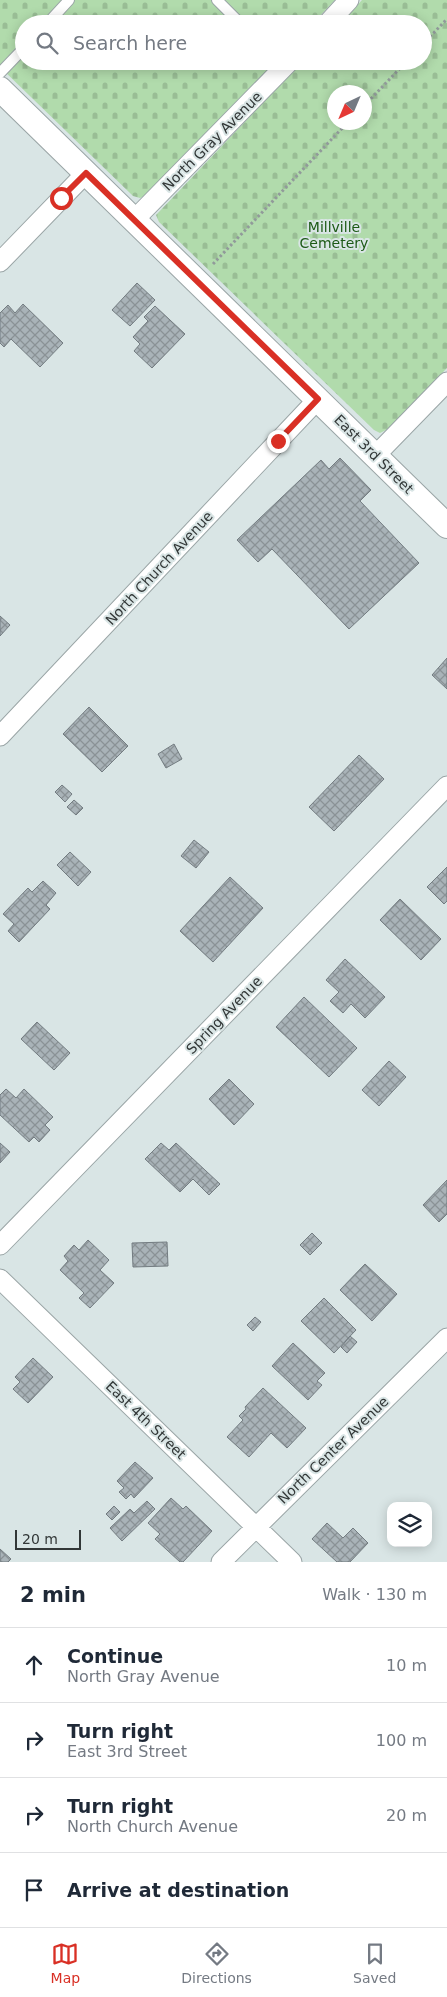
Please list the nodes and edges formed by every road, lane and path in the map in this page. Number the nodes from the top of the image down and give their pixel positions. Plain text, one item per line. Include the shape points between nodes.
1 (69, 0) edge
2 (217, 0) edge
3 (349, 0) edge
4 (55, 15) edge
5 (232, 15) edge
6 (335, 15) edge
7 (447, 19) edge
8 (432, 35) edge
9 (15, 57) edge
10 (278, 70) edge
11 (398, 70) edge
12 (0, 73) edge
13 (0, 89) edge
14 (372, 98) edge
15 (340, 130) edge
16 (86, 173) junction
17 (134, 220) junction
18 (0, 262) edge
19 (197, 281) junction
20 (447, 382) edge
21 (318, 399) junction
22 (375, 456) junction
23 (447, 526) edge
24 (0, 736) edge
25 (447, 786) edge
26 (0, 1245) edge
27 (0, 1279) edge
28 (447, 1338) edge
29 (256, 1526) junction
30 (221, 1562) edge
31 (292, 1562) edge

1 - 4 lane
2 - 5 lane
3 - 6 street
7 - 8 path
9 - 12 lane
10 - 17 street, North Gray Avenue
11 - 14 path
13 - 16 street, East 3rd Street
15 - 19 path
16 - 17 street, East 3rd Street
16 - 18 street
17 - 19 street, East 3rd Street
19 - 21 street, East 3rd Street
20 - 22 street
21 - 22 street, East 3rd Street
21 - 24 street, North Church Avenue
22 - 23 street, East 3rd Street
25 - 26 street, Spring Avenue
27 - 29 street, East 4th Street
28 - 29 street, North Center Avenue
29 - 30 street, North Center Avenue
29 - 31 street, East 4th Street

